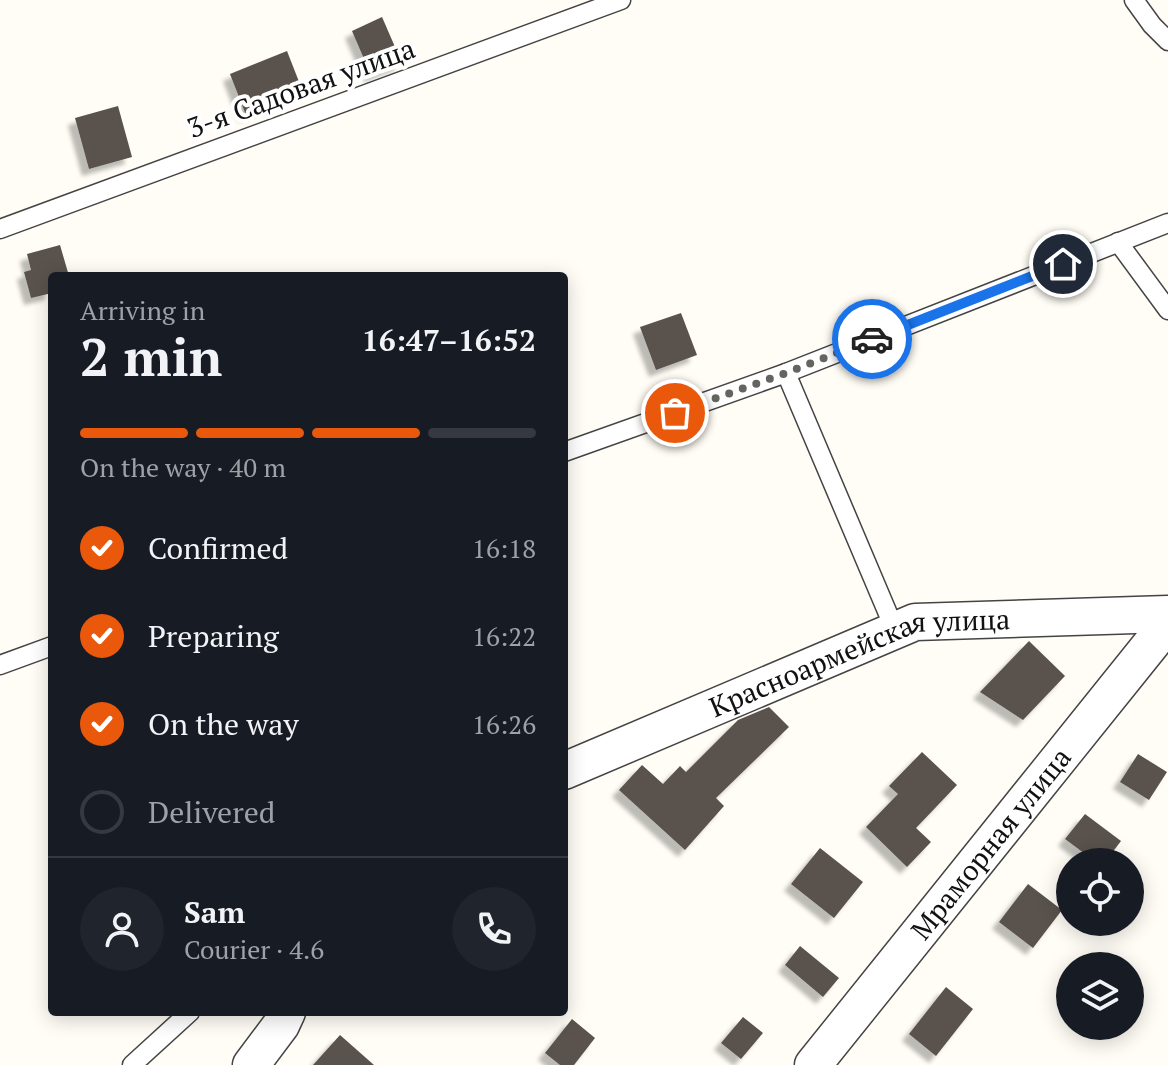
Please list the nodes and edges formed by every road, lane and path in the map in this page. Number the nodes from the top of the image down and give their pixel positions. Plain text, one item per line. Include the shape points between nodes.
1 (621, 0) edge
2 (1134, 0) edge
3 (1168, 41) edge
4 (1168, 223) edge
5 (0, 229) edge
6 (1118, 242) junction
7 (1168, 310) edge
8 (786, 373) junction
9 (568, 451) edge
10 (1168, 614) edge
11 (889, 616) dead end
12 (1168, 623) edge
13 (48, 650) edge
14 (0, 665) edge
15 (568, 769) edge
16 (186, 1016) edge
17 (285, 1016) edge
18 (132, 1065) edge
19 (251, 1065) edge
20 (813, 1065) edge

1 - 5 lane, 3-я Садовая улица
2 - 3 lane
4 - 6 lane
6 - 7 lane
6 - 8 lane
8 - 9 lane
8 - 11 lane
10 - 15 street, Красноармейская улица via 915,622
12 - 20 street, Мраморная улица
13 - 14 lane
16 - 18 lane
17 - 19 street

